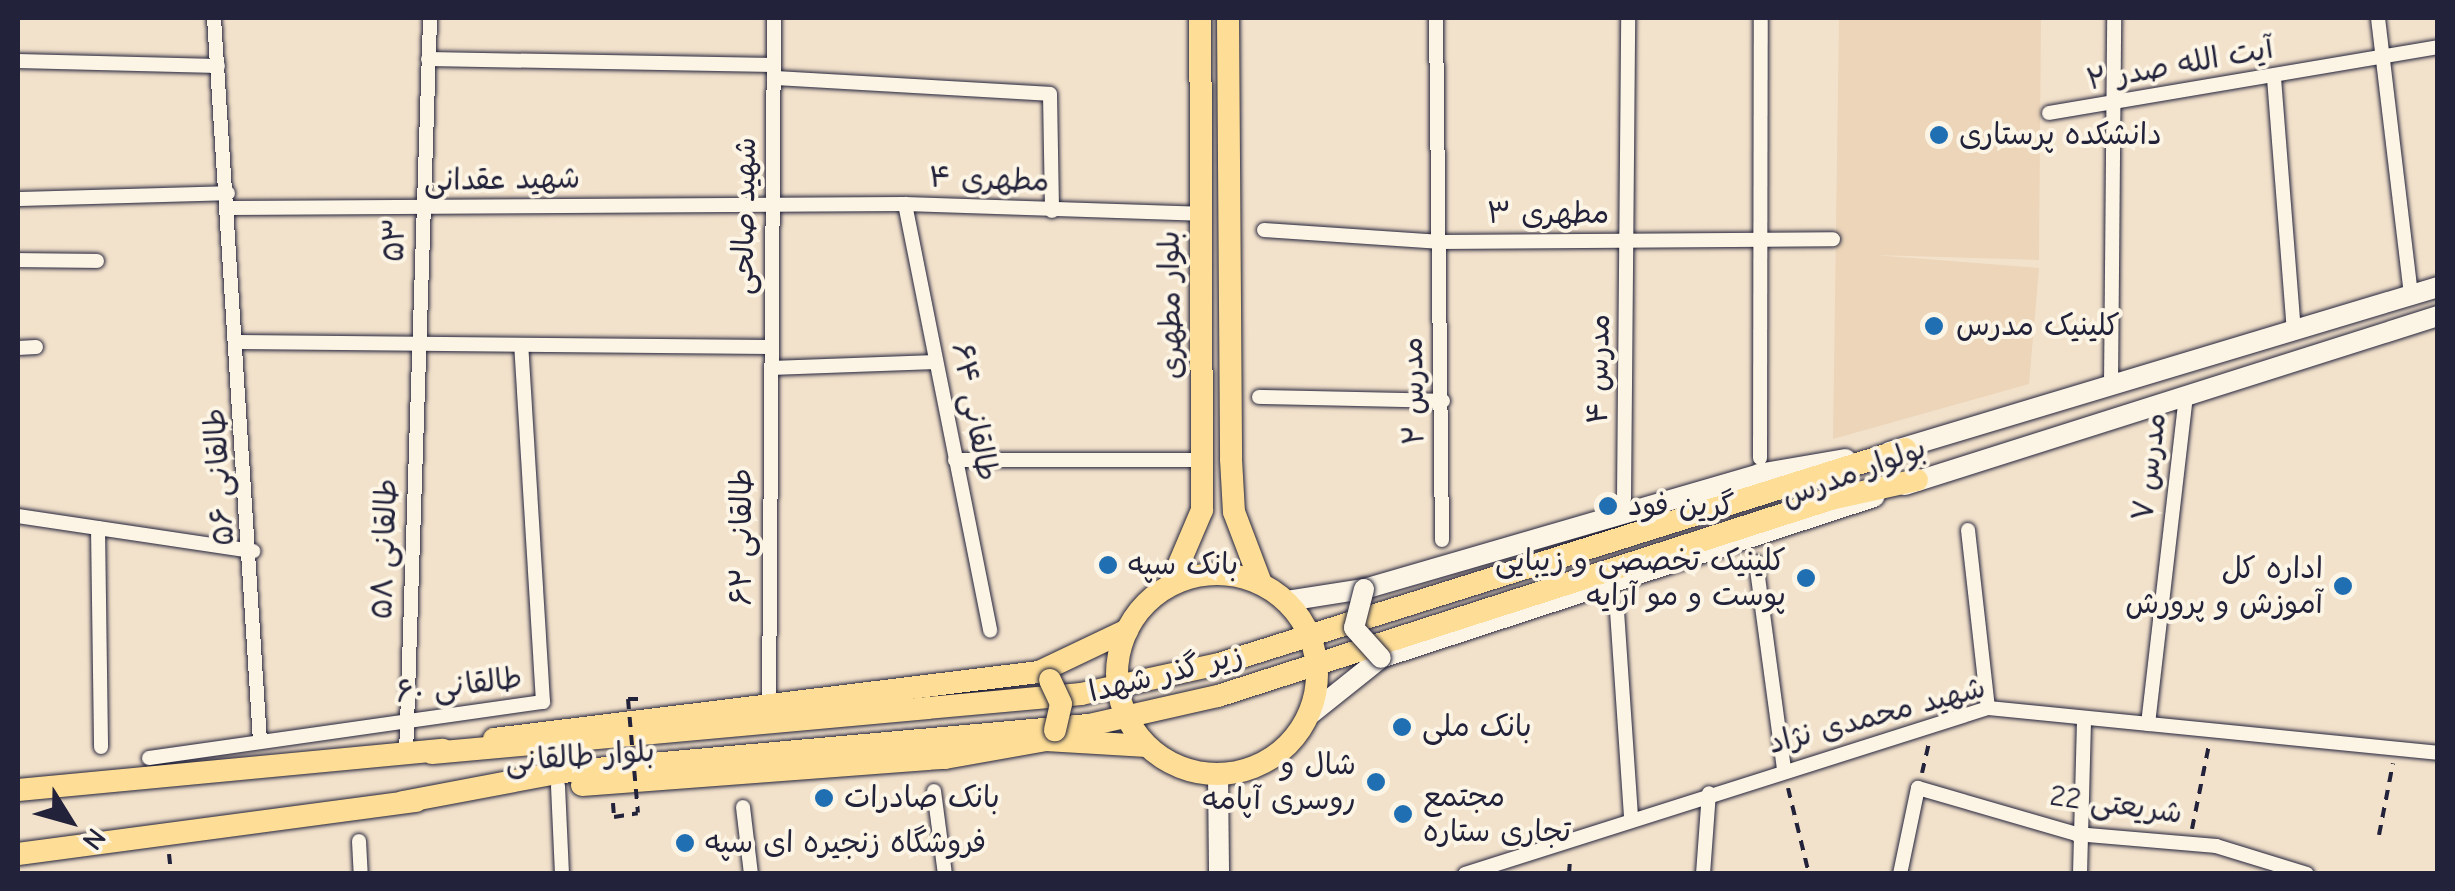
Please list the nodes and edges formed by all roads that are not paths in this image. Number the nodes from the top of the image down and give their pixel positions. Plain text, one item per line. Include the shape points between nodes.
1 (214, 18) edge
2 (430, 18) edge
3 (774, 18) edge
4 (1200, 18) edge
5 (1228, 18) edge
6 (1436, 18) edge
7 (1628, 18) edge
8 (1762, 18) edge
9 (2114, 18) edge
10 (2378, 18) edge
11 (2438, 47) edge
12 (2382, 57) junction
13 (428, 59) junction
14 (18, 62) edge
15 (218, 66) junction
16 (774, 71) junction
17 (2274, 78) junction
18 (2113, 107) junction
19 (2049, 113) dead end
20 (18, 199) edge
21 (229, 200) junction
22 (906, 204) junction
23 (775, 205) junction
24 (424, 209) junction
25 (1052, 210) junction
26 (1200, 214) junction
27 (1264, 230) dead end
28 (1834, 239) dead end
29 (1628, 240) junction
30 (1760, 240) junction
31 (1438, 242) junction
32 (18, 260) edge
33 (97, 261) dead end
34 (2438, 286) edge
35 (2411, 295) junction
36 (2438, 316) edge
37 (2294, 330) junction
38 (238, 342) junction
39 (419, 345) junction
40 (36, 347) dead end
41 (521, 347) junction
42 (770, 347) junction
43 (18, 348) edge
44 (936, 362) junction
45 (771, 368) junction
46 (2111, 385) junction
47 (2186, 396) junction
48 (1259, 398) dead end
49 (1443, 401) junction
50 (1905, 449) junction
51 (1760, 458) dead end
52 (955, 460) junction
53 (1202, 460) junction
54 (1917, 480) junction
55 (1624, 499) dead end
56 (18, 516) edge
57 (98, 528) junction
58 (1968, 530) dead end
59 (1442, 540) dead end
60 (253, 551) junction
61 (1756, 562) dead end
62 (1261, 583) junction
63 (1170, 585) junction
64 (1364, 589) junction
65 (1286, 601) junction
66 (1616, 611) dead end
67 (1127, 630) junction
68 (990, 631) dead end
69 (1381, 658) junction
70 (1045, 676) junction
71 (769, 706) junction
72 (1988, 708) junction
73 (1307, 717) junction
74 (2084, 718) junction
75 (406, 720) junction
76 (2148, 724) junction
77 (1050, 735) junction
78 (260, 742) junction
79 (101, 746) dead end
80 (1148, 746) junction
81 (432, 753) junction
82 (2438, 753) edge
83 (406, 754) junction
84 (148, 758) dead end
85 (1784, 768) junction
86 (1218, 774) junction
87 (558, 786) junction
88 (18, 790) edge
89 (934, 790) dead end
90 (1709, 793) junction
91 (404, 802) junction
92 (744, 807) dead end
93 (1631, 819) junction
94 (2076, 834) junction
95 (359, 842) dead end
96 (18, 854) edge
97 (1490, 869) edge
98 (361, 874) edge
99 (562, 874) edge
100 (751, 874) edge
101 (945, 874) edge
102 (1219, 874) edge
103 (1465, 874) edge
104 (1704, 874) edge
105 (1900, 874) edge
106 (2080, 874) edge
107 (2307, 874) edge

1 - 15 street, طالقانی ۵۶
2 - 13 street, ۵۳
3 - 16 street, شهید صالحی
4 - 26 main road, بلوار مطهری
5 - 62 main road, بلوار مطهری via 1234,512
6 - 31 street, مدرس ۲
7 - 29 street, مدرس ۴
8 - 30 street
9 - 18 street
10 - 12 street
11 - 12 street, آیت الله صدر ۲
12 - 17 street, آیت الله صدر ۲
12 - 35 street
13 - 16 street
13 - 24 street, ۵۳
14 - 15 street
15 - 21 street, طالقانی ۵۶
16 - 23 street, شهید صالحی
16 - 25 street via 1050,94
17 - 18 street, آیت الله صدر ۲
17 - 37 street
18 - 19 street, آیت الله صدر ۲
18 - 46 street
20 - 21 street, شهید عقدانی
21 - 24 street, شهید عقدانی
21 - 38 street, طالقانی ۵۶
22 - 23 street, مطهری ۴
22 - 25 street, مطهری ۴
22 - 44 street, طالقانی ۶۴
23 - 24 street, شهید عقدانی
23 - 42 street, شهید صالحی
24 - 39 street, ۵۳
25 - 26 street, مطهری ۴
26 - 53 main road, بلوار مطهری
27 - 31 street, مطهری ۳
28 - 30 street, مطهری ۳
29 - 30 street, مطهری ۳
29 - 31 street, مطهری ۳
29 - 55 street, مدرس ۴
30 - 51 street
31 - 49 street, مدرس ۲
32 - 33 street
34 - 35 main road, بولوار مدرس
35 - 37 main road, بولوار مدرس
36 - 47 main road, بولوار مدرس
37 - 46 main road, بولوار مدرس
38 - 39 street
38 - 60 street, طالقانی ۵۶
39 - 41 street
39 - 75 street, طالقانی ۵۸
40 - 43 street
41 - 42 street
41 - 75 street, طالقانی ۶۰ via 546,694 536,707
42 - 45 street, شهید صالحی
44 - 45 street
44 - 52 street, طالقانی ۶۴
45 - 71 street, طالقانی ۶۲
46 - 50 main road, بولوار مدرس
47 - 54 main road, بولوار مدرس
47 - 76 street, مدرس ۷
48 - 49 street
49 - 59 street, مدرس ۲
50 - 64 main road, بولوار مدرس via 1760,474
50 - 81 main road, زیر گذر شهدا via 1218,664 1081,694
52 - 53 street
52 - 68 street, طالقانی ۶۴
53 - 63 main road, بلوار مطهری via 1194,543
54 - 69 main road, بولوار مدرس via 1757,542
54 - 91 main road, زیر گذر شهدا via 1832,500 1218,696 1088,726 562,772
56 - 57 street
57 - 60 street
57 - 79 street
58 - 72 street
60 - 78 street, طالقانی ۵۶
61 - 85 street
62 - 63 main road via 1216,574
62 - 65 main road
63 - 67 main road
64 - 65 main road, بولوار مدرس
64 - 69 main road, bridge via 1354,628
65 - 73 main road via 1316,656
66 - 93 street
67 - 70 main road, بلوار طالقانی
67 - 80 main road via 1118,692
69 - 73 main road, بولوار مدرس
70 - 71 main road, بلوار طالقانی
70 - 77 main road, bridge via 1061,704
71 - 81 main road, بلوار طالقانی via 546,728
72 - 74 street, شهید محمدی نژاد
72 - 85 street, شهید محمدی نژاد
73 - 86 main road via 1270,758
74 - 76 street, شهید محمدی نژاد
74 - 94 street
75 - 78 street, طالقانی ۶۰
75 - 83 street, طالقانی ۵۸
76 - 82 street, شهید محمدی نژاد
77 - 80 main road, بلوار طالقانی
77 - 87 main road, بلوار طالقانی via 780,773
78 - 84 street, طالقانی ۶۰
80 - 86 main road
81 - 83 main road, بلوار طالقانی
83 - 88 main road, بلوار طالقانی
85 - 90 street, شهید محمدی نژاد
86 - 102 main road
87 - 91 main road, بلوار طالقانی
87 - 99 street
89 - 101 street
90 - 93 street, شهید محمدی نژاد
90 - 104 street
91 - 96 main road, بلوار طالقانی
92 - 100 street
93 - 97 street, شهید محمدی نژاد
94 - 105 street, شریعتی 22 via 1918,788
94 - 106 street
94 - 107 street, شریعتی 22 via 2189,844
95 - 98 street
97 - 103 street, شهید محمدی نژاد

